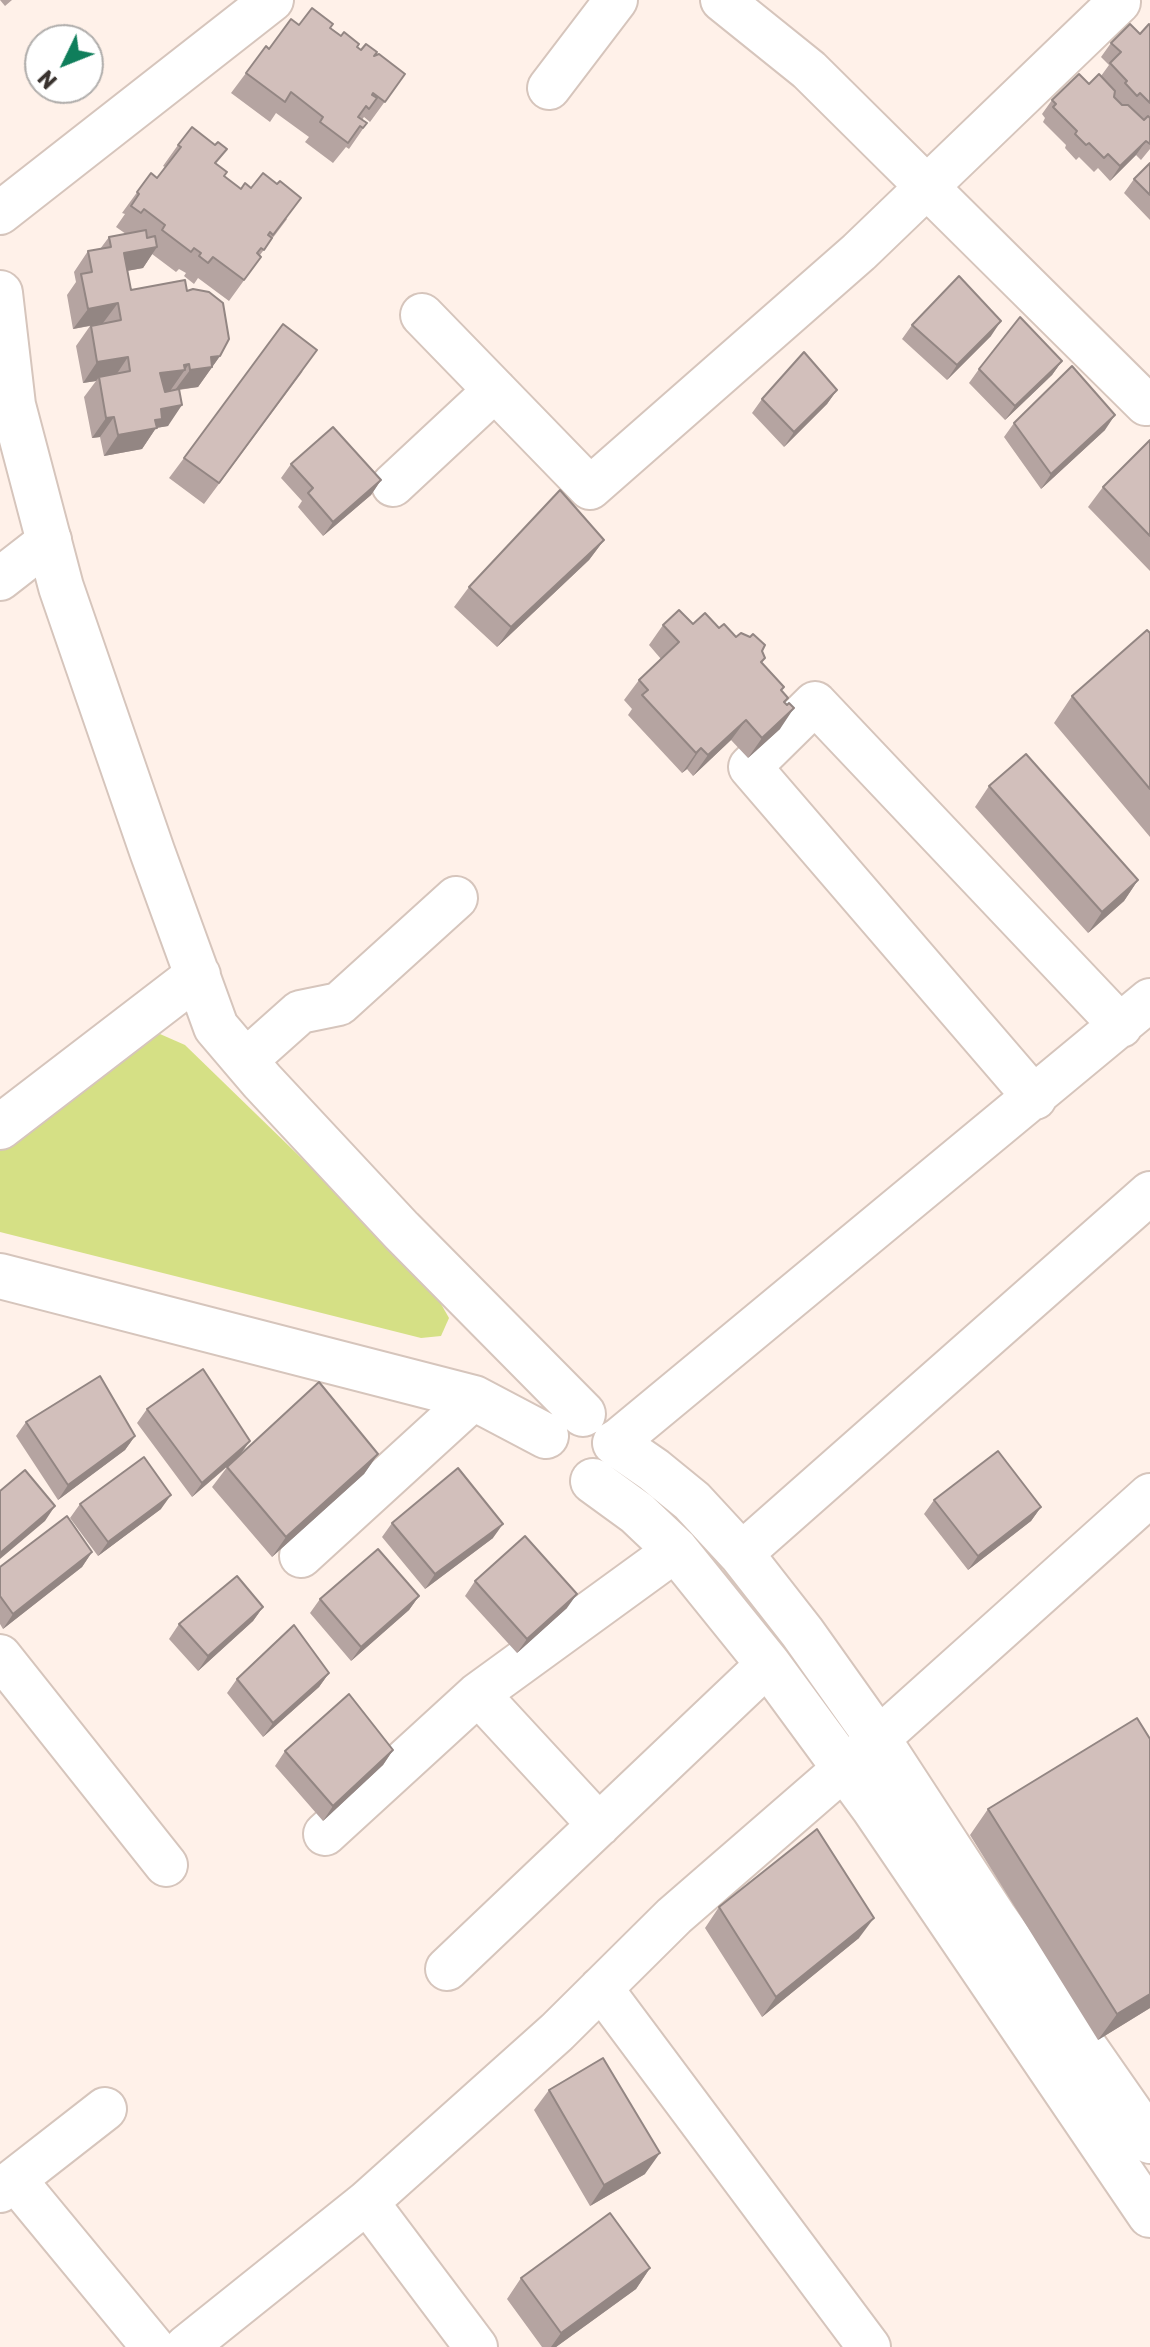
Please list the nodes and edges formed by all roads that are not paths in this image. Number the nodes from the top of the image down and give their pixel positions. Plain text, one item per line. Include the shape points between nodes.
1 (272, 0) edge
2 (616, 0) edge
3 (722, 0) edge
4 (1119, 2) edge
5 (549, 88) dead end
6 (927, 187) junction
7 (0, 213) edge
8 (0, 293) edge
9 (422, 315) dead end
10 (495, 390) junction
11 (1150, 401) edge
12 (393, 485) dead end
13 (50, 540) junction
14 (0, 579) edge
15 (456, 898) dead end
16 (198, 975) junction
17 (1135, 1013) edge
18 (245, 1061) junction
19 (1035, 1098) junction
20 (0, 1127) edge
21 (1150, 1193) edge
22 (0, 1276) edge
23 (474, 1398) junction
24 (583, 1414) junction
25 (546, 1436) junction
26 (615, 1443) junction
27 (593, 1481) junction
28 (1150, 1495) edge
29 (676, 1550) junction
30 (741, 1554) junction
31 (301, 1556) dead end
32 (0, 1656) edge
33 (768, 1664) junction
34 (478, 1694) junction
35 (878, 1739) junction
36 (845, 1767) junction
37 (599, 1825) junction
38 (325, 1834) dead end
39 (166, 1865) dead end
40 (447, 1969) dead end
41 (601, 1988) junction
42 (105, 2109) dead end
43 (1150, 2141) edge
44 (8, 2186) edge
45 (367, 2202) junction
46 (1150, 2215) edge
47 (153, 2347) edge
48 (186, 2347) edge
49 (476, 2347) edge
50 (869, 2347) edge

1 - 7 street
2 - 5 street
3 - 6 street via 809,70
4 - 6 street
6 - 10 street via 590,488
6 - 11 street via 1146,404
8 - 13 street via 13,405
9 - 10 street
10 - 12 street
13 - 14 street
13 - 16 street via 61,587
15 - 18 street via 339,1004 300,1012
16 - 18 street via 216,1027
16 - 20 street
17 - 19 street
17 - 19 street via 815,703 750,767
18 - 24 street via 401,1230
19 - 26 street
21 - 30 street
22 - 23 street
23 - 25 street
23 - 31 street
24 - 25 street via 560,1418
24 - 26 street via 604,1423
25 - 27 street via 551,1470 570,1482
26 - 27 street via 610,1466
26 - 30 street via 692,1501
27 - 29 street
28 - 35 street
29 - 33 street
29 - 34 street
30 - 35 street
32 - 39 street
33 - 36 street
33 - 37 street
34 - 37 street
34 - 38 street
35 - 36 street
35 - 43 street
36 - 41 street via 674,1916
36 - 46 street
37 - 40 street
41 - 45 street
41 - 50 street
42 - 44 street
44 - 47 street
45 - 48 street
45 - 49 street

